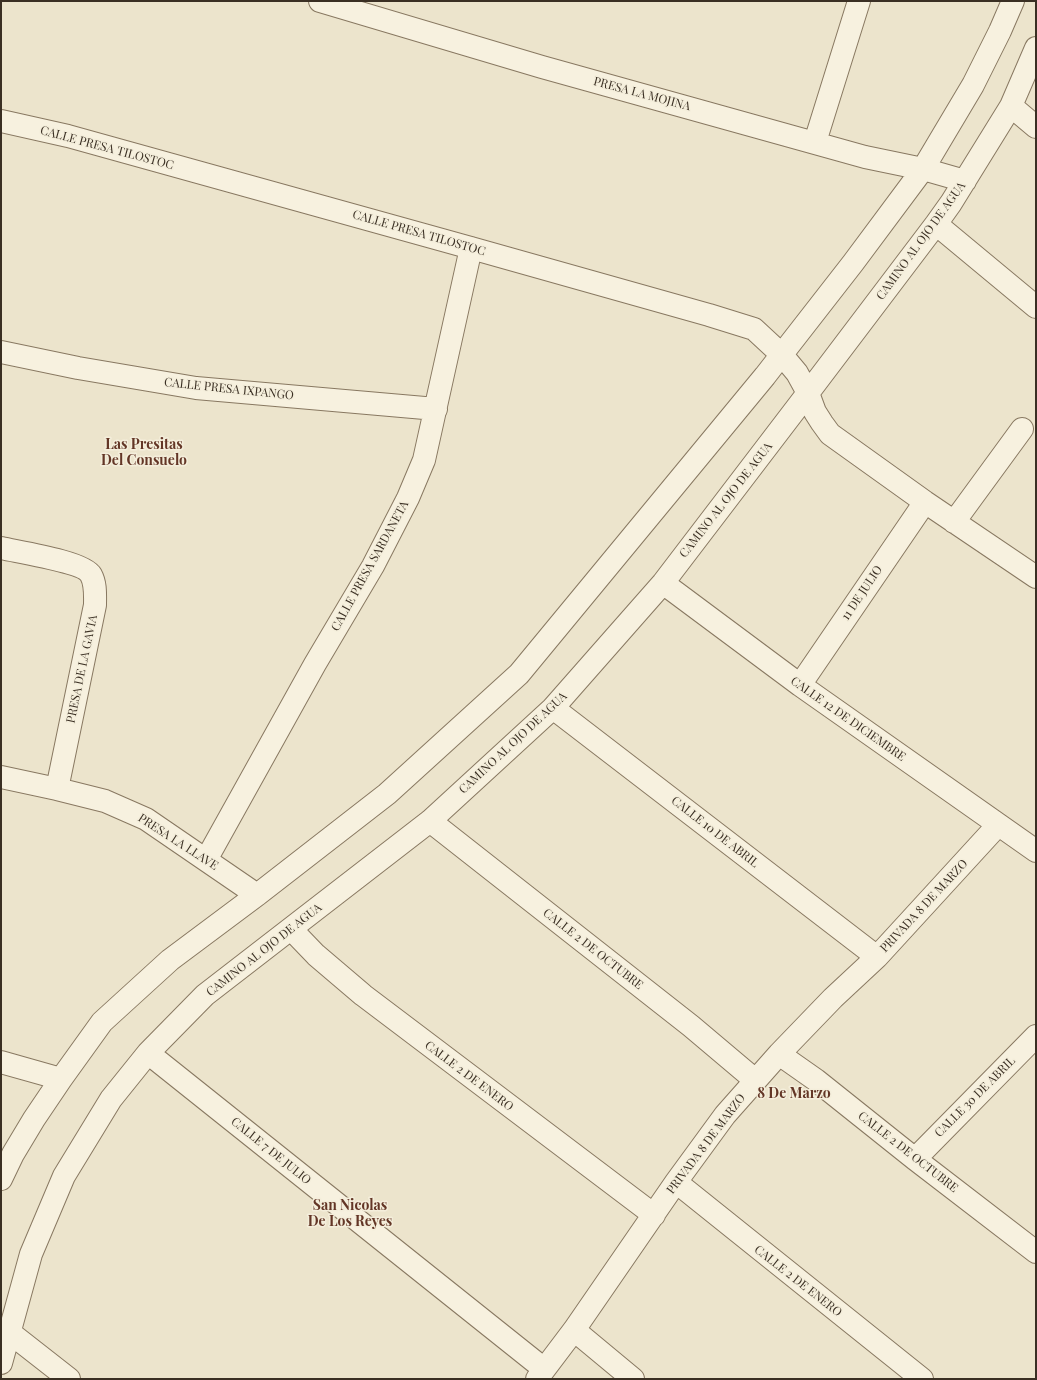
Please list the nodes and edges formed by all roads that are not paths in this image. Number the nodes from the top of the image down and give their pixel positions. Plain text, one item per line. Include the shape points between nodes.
1 (320, 1) edge
2 (859, 1) edge
3 (1013, 1) edge
4 (1036, 48) edge
5 (1012, 106) junction
6 (1, 121) edge
7 (1036, 127) edge
8 (815, 142) junction
9 (923, 169) junction
10 (965, 181) junction
11 (936, 224) junction
12 (471, 248) junction
13 (1036, 307) edge
14 (1, 352) edge
15 (782, 355) junction
16 (808, 393) junction
17 (436, 409) junction
18 (1022, 429) dead end
19 (925, 502) junction
20 (954, 522) junction
21 (1, 548) edge
22 (1036, 577) edge
23 (663, 583) junction
24 (800, 685) junction
25 (553, 708) junction
26 (1, 777) edge
27 (57, 788) junction
28 (430, 821) junction
29 (998, 825) junction
30 (1036, 851) edge
31 (206, 860) junction
32 (257, 895) junction
33 (291, 929) junction
34 (877, 957) junction
35 (1036, 1036) edge
36 (148, 1053) junction
37 (779, 1054) junction
38 (1, 1062) edge
39 (61, 1079) junction
40 (755, 1080) junction
41 (7, 1152) edge
42 (915, 1159) junction
43 (1, 1179) edge
44 (676, 1182) junction
45 (654, 1215) junction
46 (1036, 1252) edge
47 (574, 1330) junction
48 (9, 1332) junction
49 (1, 1362) edge
50 (540, 1374) edge
51 (69, 1379) edge
52 (633, 1379) edge
53 (922, 1379) edge

1 - 8 street, PRESA LA MOJINA via 542,67
2 - 8 street
3 - 9 street via 973,85
4 - 5 street, CAMINO AL OJO DE AGUA
5 - 7 street
5 - 10 street, CAMINO AL OJO DE AGUA
6 - 12 street, CALLE PRESA TILOSTOC via 68,136
8 - 9 street, PRESA LA MOJINA via 866,157
9 - 10 street, PRESA LA MOJINA
9 - 15 street
10 - 11 street, CAMINO AL OJO DE AGUA
11 - 13 street
11 - 16 street, CAMINO AL OJO DE AGUA
12 - 15 street, CALLE PRESA TILOSTOC via 754,329
12 - 17 street, CALLE PRESA SARDANETA
14 - 17 street, CALLE PRESA IXPANGO via 196,388
15 - 16 street, CALLE PRESA TILOSTOC via 797,373
15 - 32 street via 519,674 387,794
16 - 19 street via 815,412 830,434
16 - 23 street, CAMINO AL OJO DE AGUA
17 - 31 street, CALLE PRESA SARDANETA via 424,460 401,512
18 - 20 street
19 - 20 street
19 - 24 street, 11 DE JULIO
20 - 22 street
21 - 27 street, PRESA DE LA GAVIA via 82,567 91,574 95,586 95,605
23 - 24 street, CALLE 12 DE DICIEMBRE
23 - 25 street, CAMINO AL OJO DE AGUA
24 - 29 street, CALLE 12 DE DICIEMBRE
25 - 28 street, CAMINO AL OJO DE AGUA
25 - 34 street, CALLE 10 DE ABRIL
26 - 27 street, PRESA LA LLAVE
27 - 31 street, PRESA LA LLAVE via 105,801 146,819
28 - 33 street, CAMINO AL OJO DE AGUA
28 - 40 street, CALLE 2 DE OCTUBRE via 691,1026
29 - 30 street, CALLE 12 DE DICIEMBRE
29 - 34 street, PRIVADA 8 DE MARZO
31 - 32 street, PRESA LA LLAVE
32 - 39 street via 170,960 102,1022
33 - 36 street, CAMINO AL OJO DE AGUA via 205,995
33 - 45 street, CALLE 2 DE ENERO via 316,955 363,995
34 - 37 street, PRIVADA 8 DE MARZO
35 - 42 street, CALLE 30 DE ABRIL
36 - 48 street, CAMINO AL OJO DE AGUA via 111,1099 64,1176 31,1254
36 - 50 street, CALLE 7 DE JULIO
37 - 40 street, PRIVADA 8 DE MARZO
37 - 42 street, CALLE 2 DE OCTUBRE via 816,1080
38 - 39 street
39 - 41 street
40 - 44 street, PRIVADA 8 DE MARZO via 725,1115
41 - 43 street
42 - 46 street, CALLE 2 DE OCTUBRE
44 - 45 street, PRIVADA 8 DE MARZO
44 - 53 street, CALLE 2 DE ENERO
45 - 47 street, PRIVADA 8 DE MARZO
47 - 50 street, PRIVADA 8 DE MARZO
47 - 52 street
48 - 49 street, CAMINO AL OJO DE AGUA
48 - 51 street

